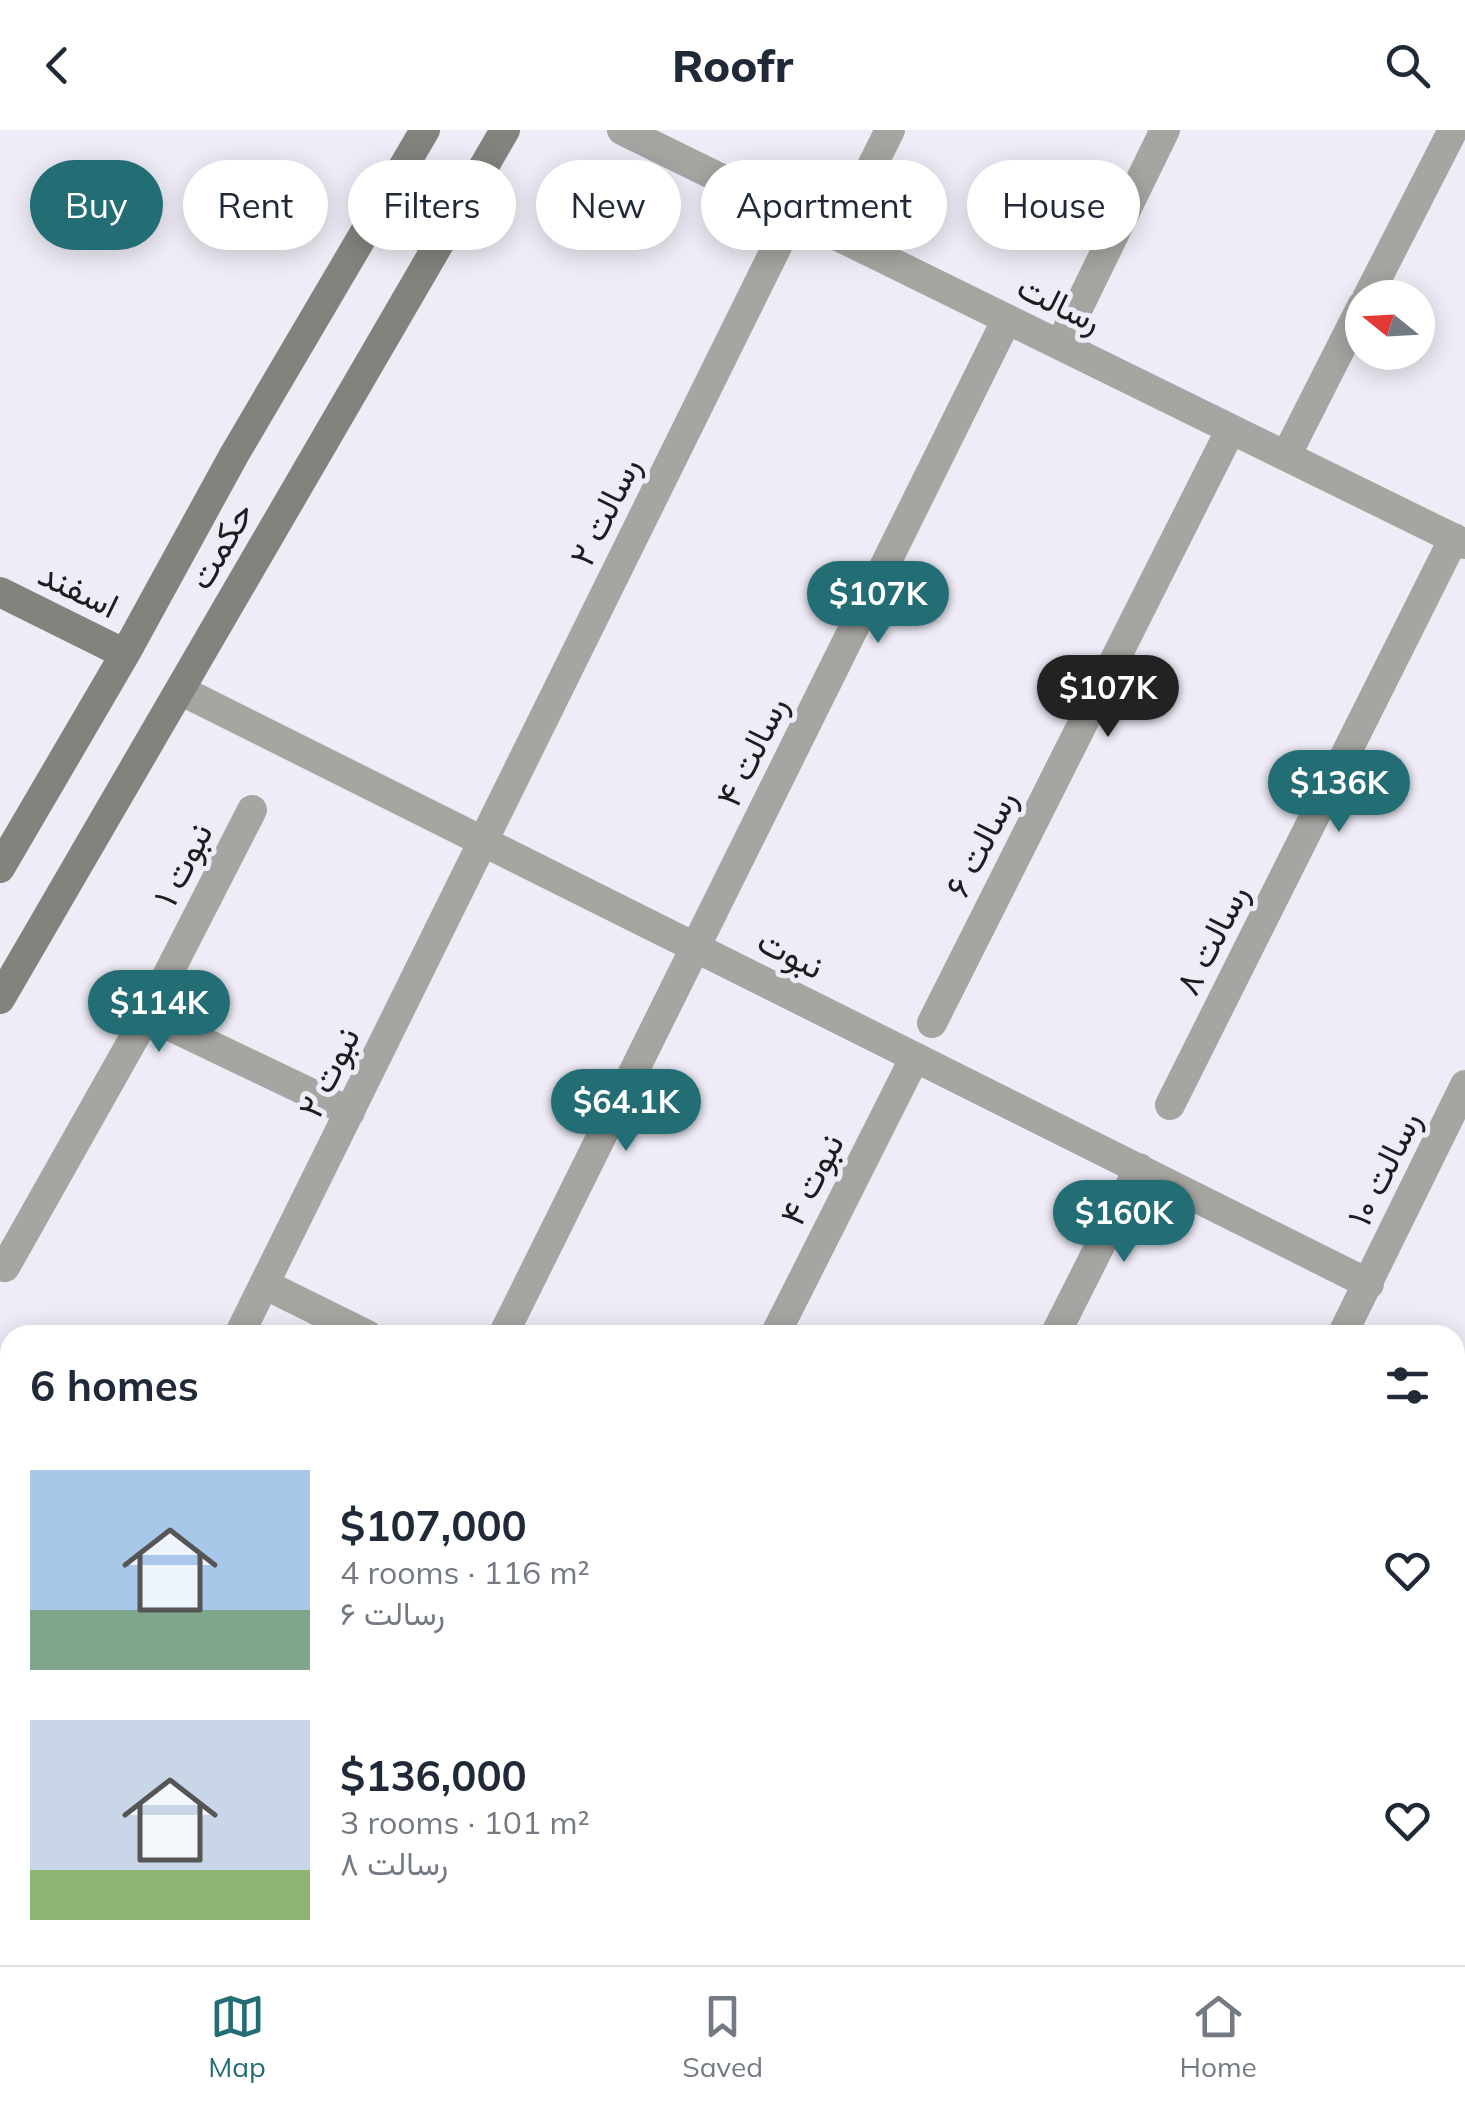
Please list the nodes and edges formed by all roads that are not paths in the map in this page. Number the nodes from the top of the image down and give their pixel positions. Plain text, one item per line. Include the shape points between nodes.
1 (425, 130) edge
2 (505, 130) edge
3 (622, 130) edge
4 (890, 130) edge
5 (1164, 130) edge
6 (1453, 130) edge
7 (875, 160) edge
8 (701, 169) edge
9 (775, 250) edge
10 (867, 250) edge
11 (1376, 280) edge
12 (1007, 319) junction
13 (1345, 340) edge
14 (1060, 346) junction
15 (1231, 429) junction
16 (1286, 456) junction
17 (1460, 541) edge
18 (0, 592) edge
19 (125, 654) junction
20 (180, 690) junction
21 (252, 810) dead end
22 (483, 841) junction
23 (0, 868) edge
24 (696, 947) junction
25 (0, 999) edge
26 (147, 1015) junction
27 (932, 1023) dead end
28 (915, 1057) junction
29 (1465, 1085) edge
30 (1170, 1105) dead end
31 (350, 1112) junction
32 (1139, 1168) junction
33 (5, 1267) dead end
34 (264, 1284) junction
35 (1369, 1284) junction
36 (243, 1325) edge
37 (347, 1325) edge
38 (509, 1325) edge
39 (780, 1325) edge
40 (1060, 1325) edge
41 (1347, 1325) edge

1 - 19 street, حکمت
2 - 20 street, حکمت
3 - 8 street, رسالت
4 - 7 street
5 - 14 street
6 - 11 street
9 - 22 street, رسالت ۲
10 - 12 street, رسالت
12 - 14 street, رسالت
12 - 24 street, رسالت ۴
13 - 16 street
14 - 15 street, رسالت
15 - 16 street, رسالت
15 - 27 street, رسالت ۶
16 - 17 street, رسالت
17 - 30 street, رسالت ۸
18 - 19 street, اسفند
19 - 23 street, حکمت
20 - 22 street, نبوت
20 - 25 street, حکمت
21 - 26 street, نبوت ۱
22 - 24 street, نبوت
22 - 31 street, نبوت ۲
24 - 28 street, نبوت
24 - 38 street, رسالت ۴
26 - 31 street
26 - 33 street, نبوت ۱
28 - 32 street, نبوت
28 - 39 street, نبوت ۴
29 - 35 street, رسالت ۱۰
31 - 34 street, نبوت ۲
32 - 35 street, نبوت
32 - 40 street
34 - 36 street, نبوت ۲
34 - 37 street
35 - 41 street

